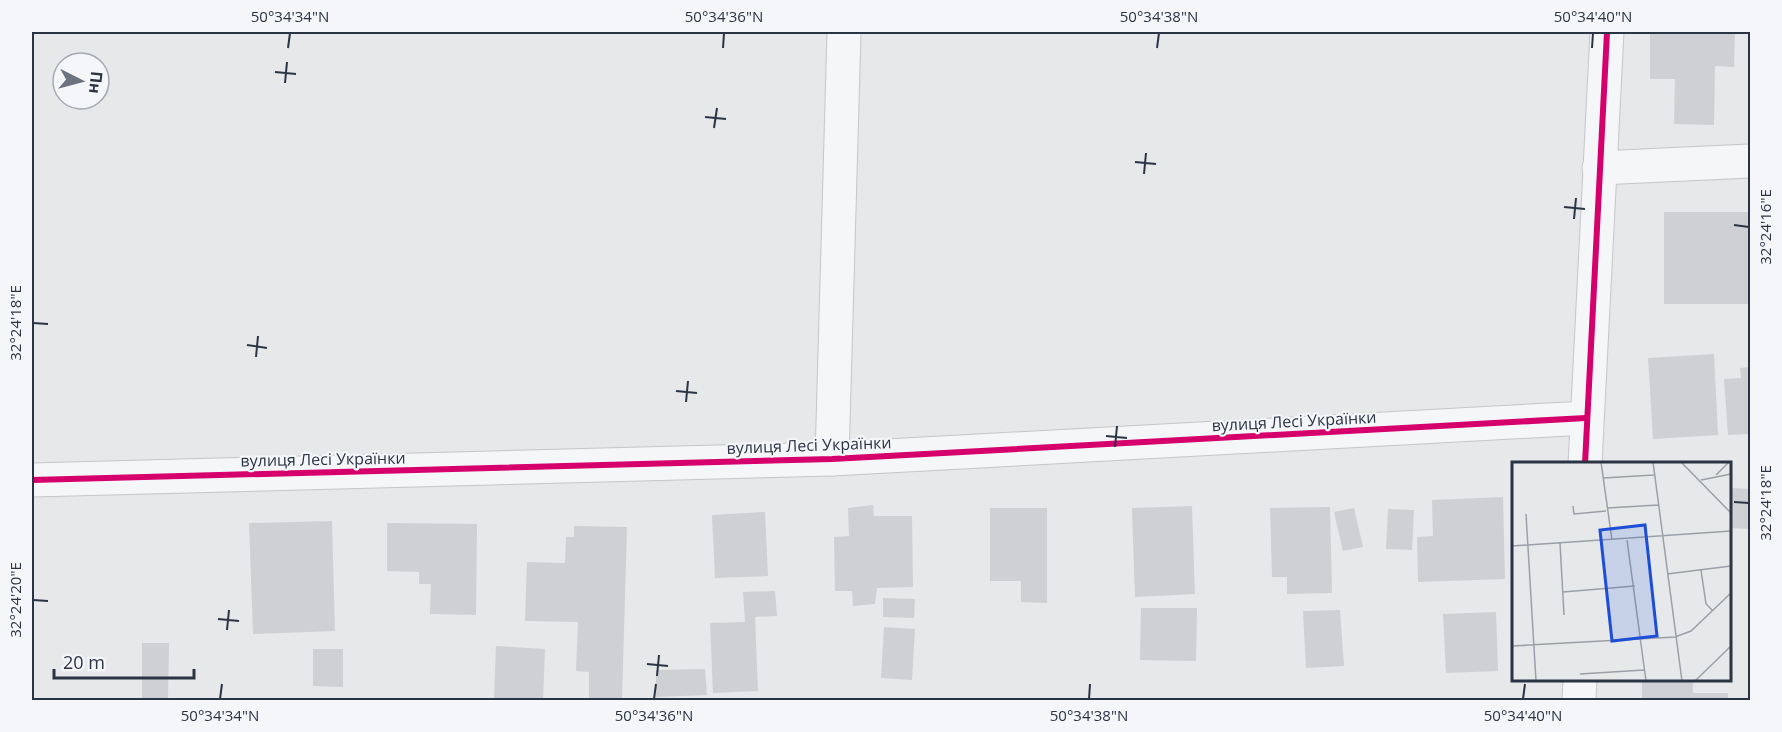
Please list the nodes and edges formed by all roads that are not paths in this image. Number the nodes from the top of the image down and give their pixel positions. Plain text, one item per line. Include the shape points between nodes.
1 (844, 32) edge
2 (1607, 32) edge
3 (1750, 161) edge
4 (1599, 168) junction
5 (1586, 418) junction
6 (832, 459) junction
7 (1585, 462) edge
8 (32, 480) edge
9 (1580, 681) edge
10 (1579, 700) edge

1 - 6 street
2 - 4 street
3 - 4 street
4 - 5 street
5 - 6 street, вулиця Лесі Українки
5 - 7 street
6 - 8 street, вулиця Лесі Українки
9 - 10 street

